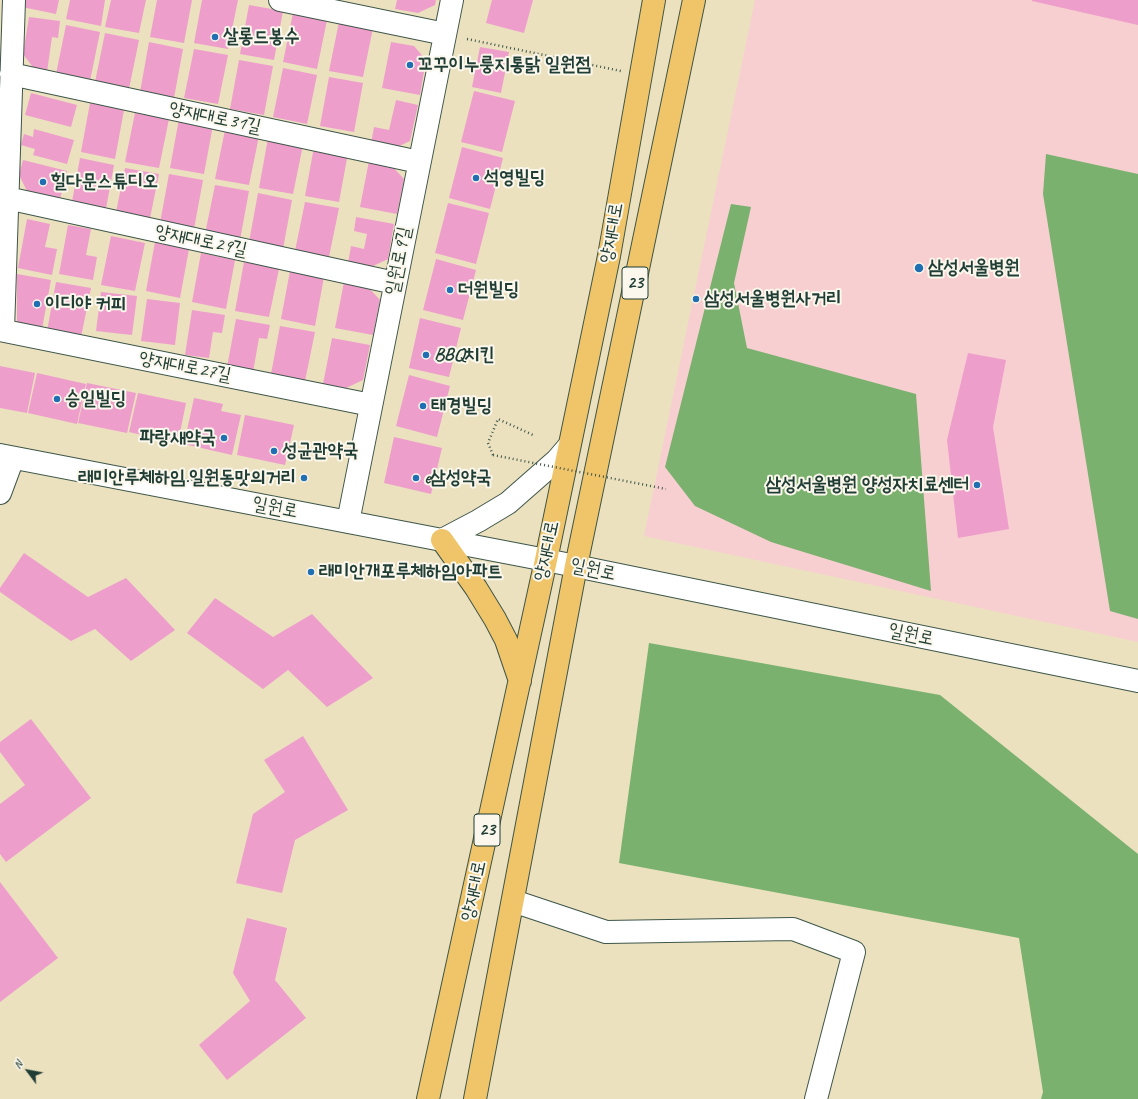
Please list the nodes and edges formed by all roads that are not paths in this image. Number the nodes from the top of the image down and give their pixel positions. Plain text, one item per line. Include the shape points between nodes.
1 (14, 0) edge
2 (280, 0) edge
3 (452, 0) edge
4 (654, 0) edge
5 (694, 0) edge
6 (445, 34) junction
7 (11, 74) junction
8 (419, 162) junction
9 (7, 198) junction
10 (395, 283) junction
11 (1, 330) edge
12 (371, 405) junction
13 (569, 446) junction
14 (6, 456) edge
15 (0, 493) edge
16 (348, 522) junction
17 (442, 540) junction
18 (546, 560) junction
19 (576, 566) junction
20 (520, 681) junction
21 (1138, 681) edge
22 (513, 901) junction
23 (428, 1099) edge
24 (475, 1099) edge
25 (816, 1099) edge

1 - 7 street
2 - 6 street
3 - 6 street, 일원로9길
4 - 13 main road, 양재대로 / 23 via 609,256
5 - 19 main road, 양재대로 / 23
6 - 8 street, 일원로9길
7 - 8 street, 양재대로31길
7 - 9 street
8 - 10 street, 일원로9길
9 - 10 street, 양재대로29길
9 - 11 street
10 - 12 street, 일원로9길
11 - 12 street, 양재대로27길
12 - 16 street, 일원로9길
13 - 17 street via 552,465 508,502 478,522
13 - 18 main road, 양재대로 / 23
14 - 15 street
14 - 16 street, 일원로
16 - 17 street, 일원로
17 - 18 street, 일원로
17 - 20 main road via 495,619 506,640
18 - 19 street, 일원로
18 - 20 main road, 양재대로 / 23
19 - 21 street, 일원로
19 - 22 main road, 양재대로 / 23
20 - 23 main road, 양재대로 / 23
22 - 24 main road, 양재대로 / 23
22 - 25 street via 606,932 793,929 854,952

